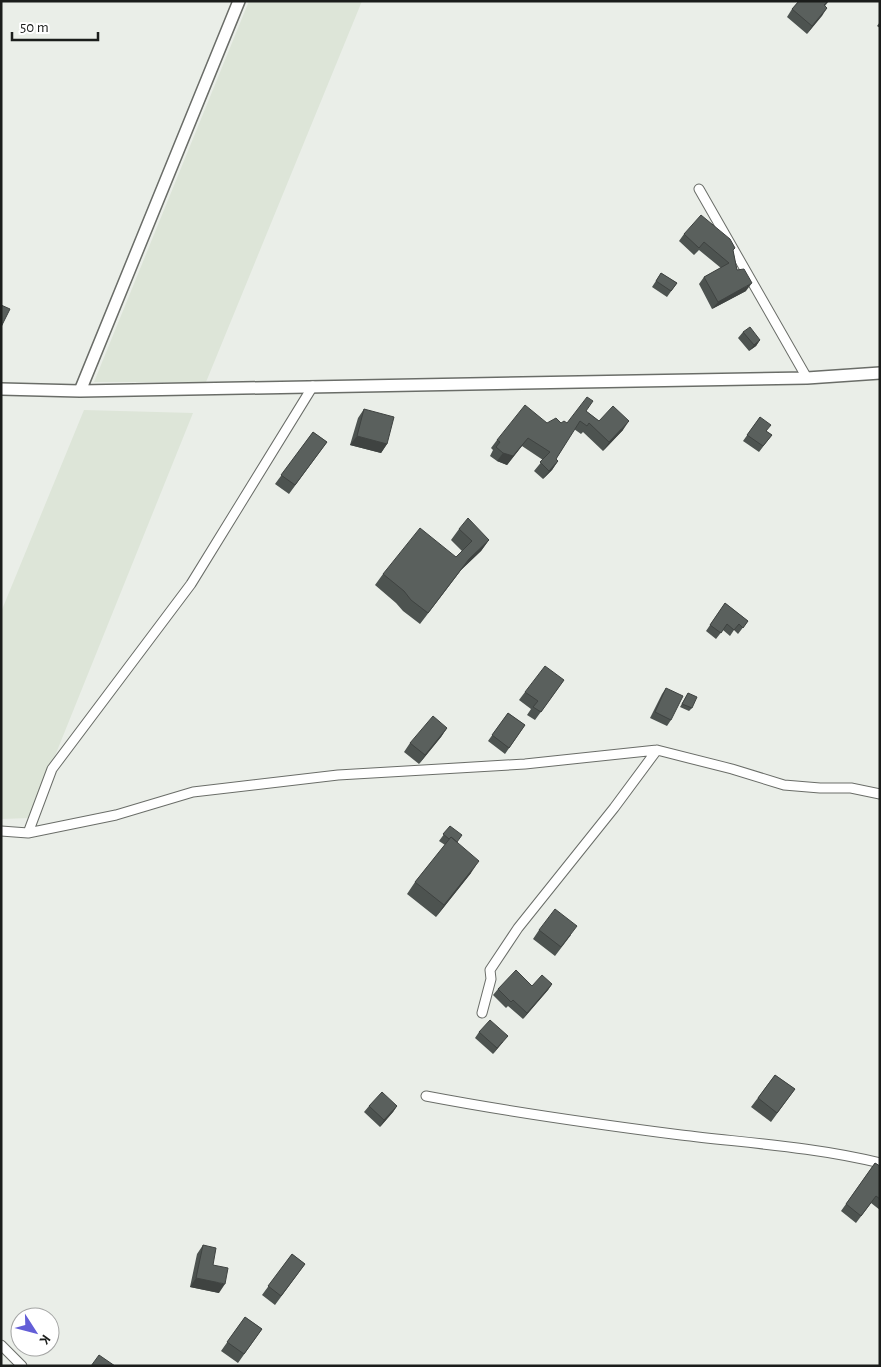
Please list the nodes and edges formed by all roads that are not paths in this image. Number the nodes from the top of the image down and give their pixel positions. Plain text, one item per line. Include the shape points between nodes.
1 (239, 1) edge
2 (699, 189) dead end
3 (880, 373) edge
4 (807, 378) junction
5 (314, 386) junction
6 (1, 389) edge
7 (80, 392) junction
8 (657, 750) junction
9 (880, 794) edge
10 (1, 831) edge
11 (28, 833) junction
12 (482, 1013) dead end
13 (426, 1096) dead end
14 (880, 1163) edge
15 (1, 1344) edge
16 (22, 1366) edge

1 - 7 street
2 - 4 street
3 - 4 street
4 - 5 street
5 - 7 street
5 - 11 street via 191,584 52,769
6 - 7 street
8 - 9 street via 784,785 851,788
8 - 11 street via 525,764 338,775 193,792 116,815
8 - 12 street via 518,928 490,970 491,979
10 - 11 street
13 - 14 street via 505,1111 841,1154
15 - 16 street

